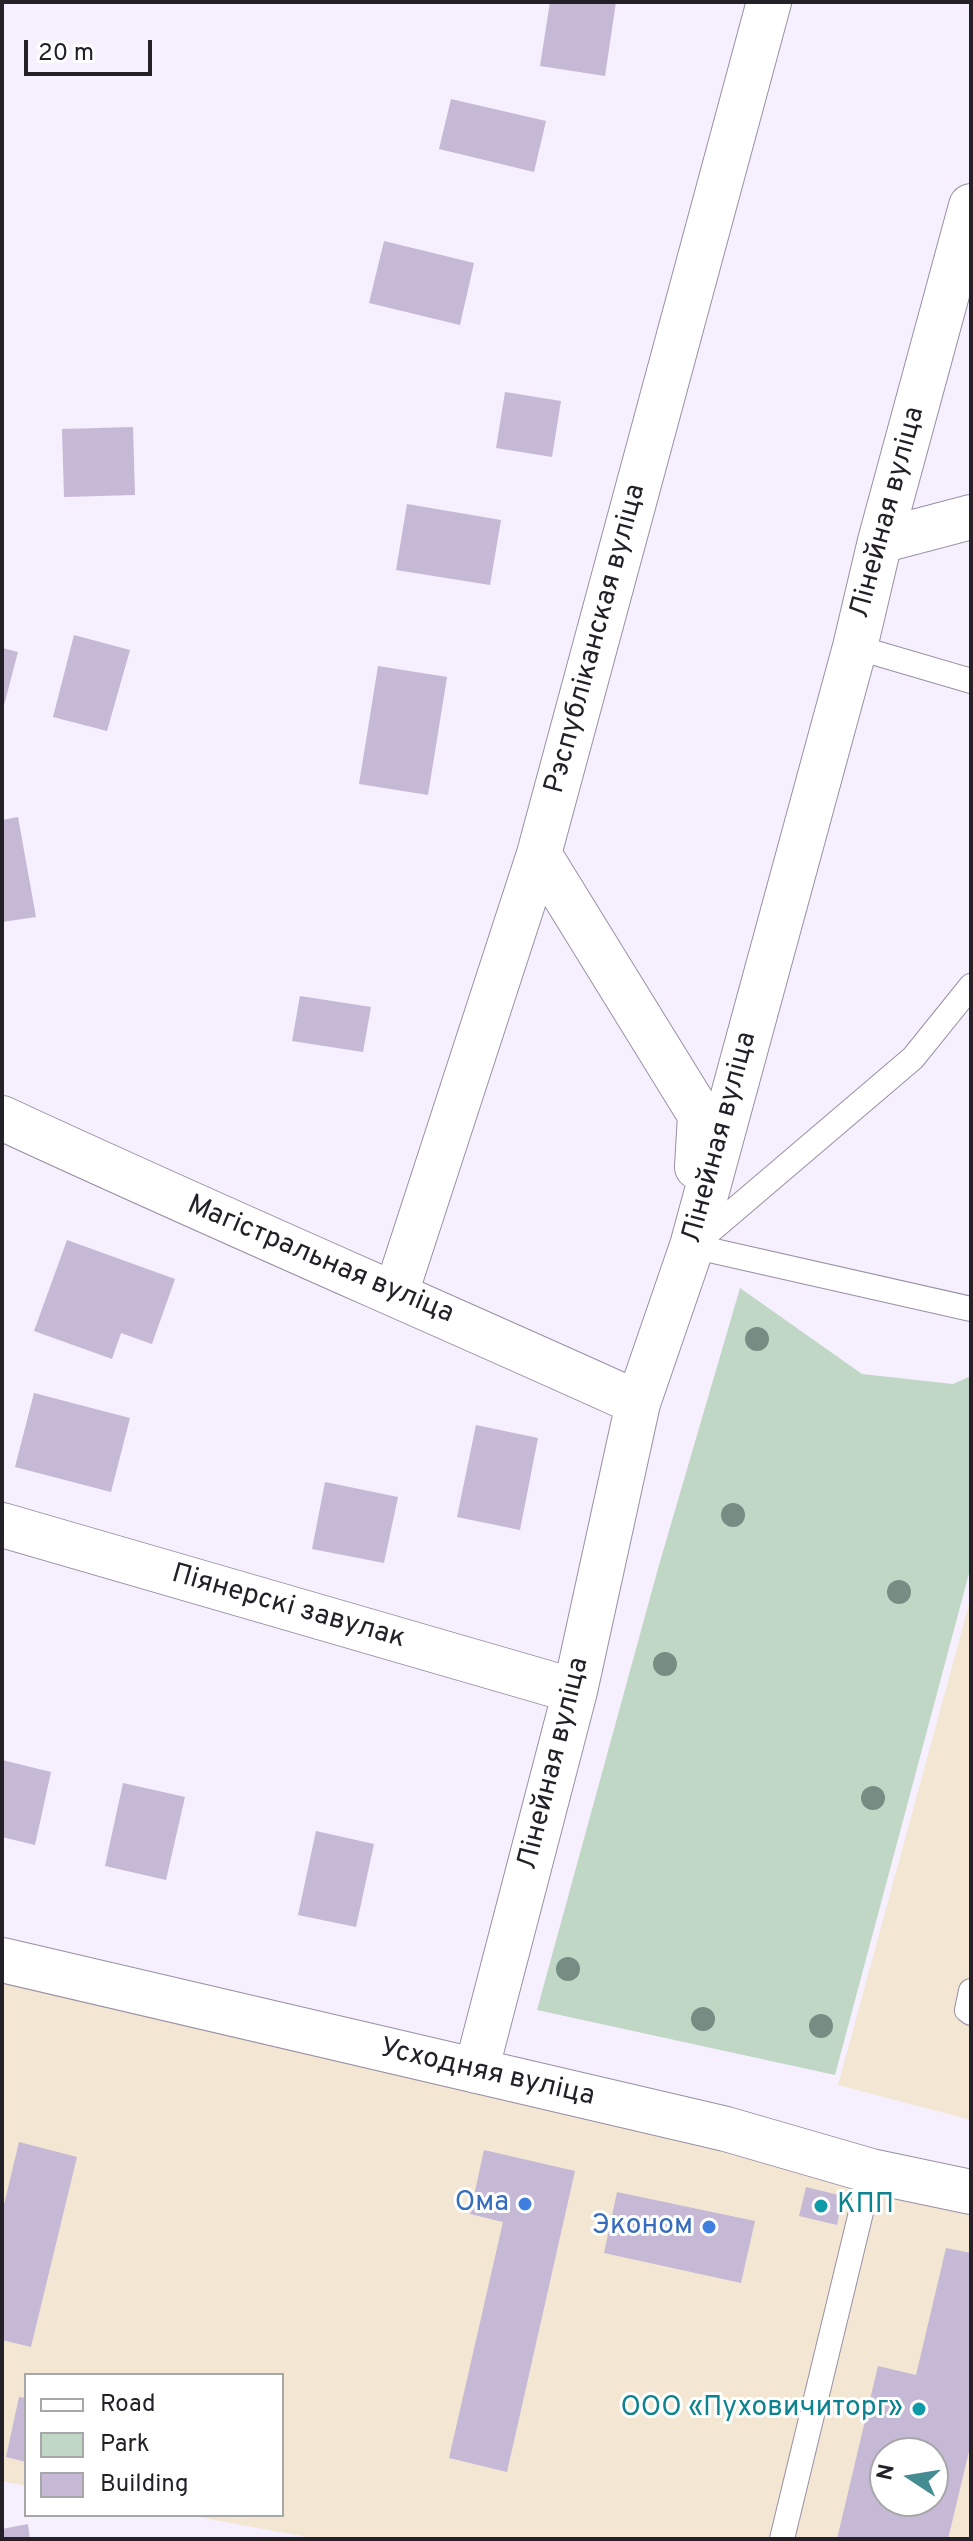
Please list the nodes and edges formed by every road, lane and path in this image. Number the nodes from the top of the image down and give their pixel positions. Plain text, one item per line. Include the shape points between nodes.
1 (769, 2) edge
2 (971, 206) edge
3 (971, 517) edge
4 (880, 541) junction
5 (855, 647) junction
6 (971, 681) edge
7 (539, 854) junction
8 (971, 986) edge
9 (2, 1118) edge
10 (692, 1246) junction
11 (396, 1293) junction
12 (971, 1309) edge
13 (638, 1403) junction
14 (2, 1525) edge
15 (575, 1691) junction
16 (2, 1960) edge
17 (971, 1991) edge
18 (971, 2013) edge
19 (476, 2071) junction
20 (871, 2171) junction
21 (971, 2192) edge
22 (782, 2539) edge

1 - 7 street, Рэспубліканская вуліца
2 - 4 street, Лінейная вуліца
3 - 4 street
4 - 5 street, Лінейная вуліца
5 - 6 lane
5 - 10 street, Лінейная вуліца
7 - 10 street via 700,1115
7 - 11 street, Рэспубліканская вуліца
8 - 10 lane via 913,1058
9 - 11 street, Магістральная вуліца via 197,1209
10 - 12 lane
10 - 13 street, Лінейная вуліца
11 - 13 street, Магістральная вуліца
13 - 15 street, Лінейная вуліца
14 - 15 street, Піянерскі завулак
15 - 19 street, Лінейная вуліца
16 - 19 street, Усходняя вуліца
17 - 18 lane
19 - 20 street, Усходняя вуліца via 726,2129
20 - 21 street, Усходняя вуліца
20 - 22 lane

